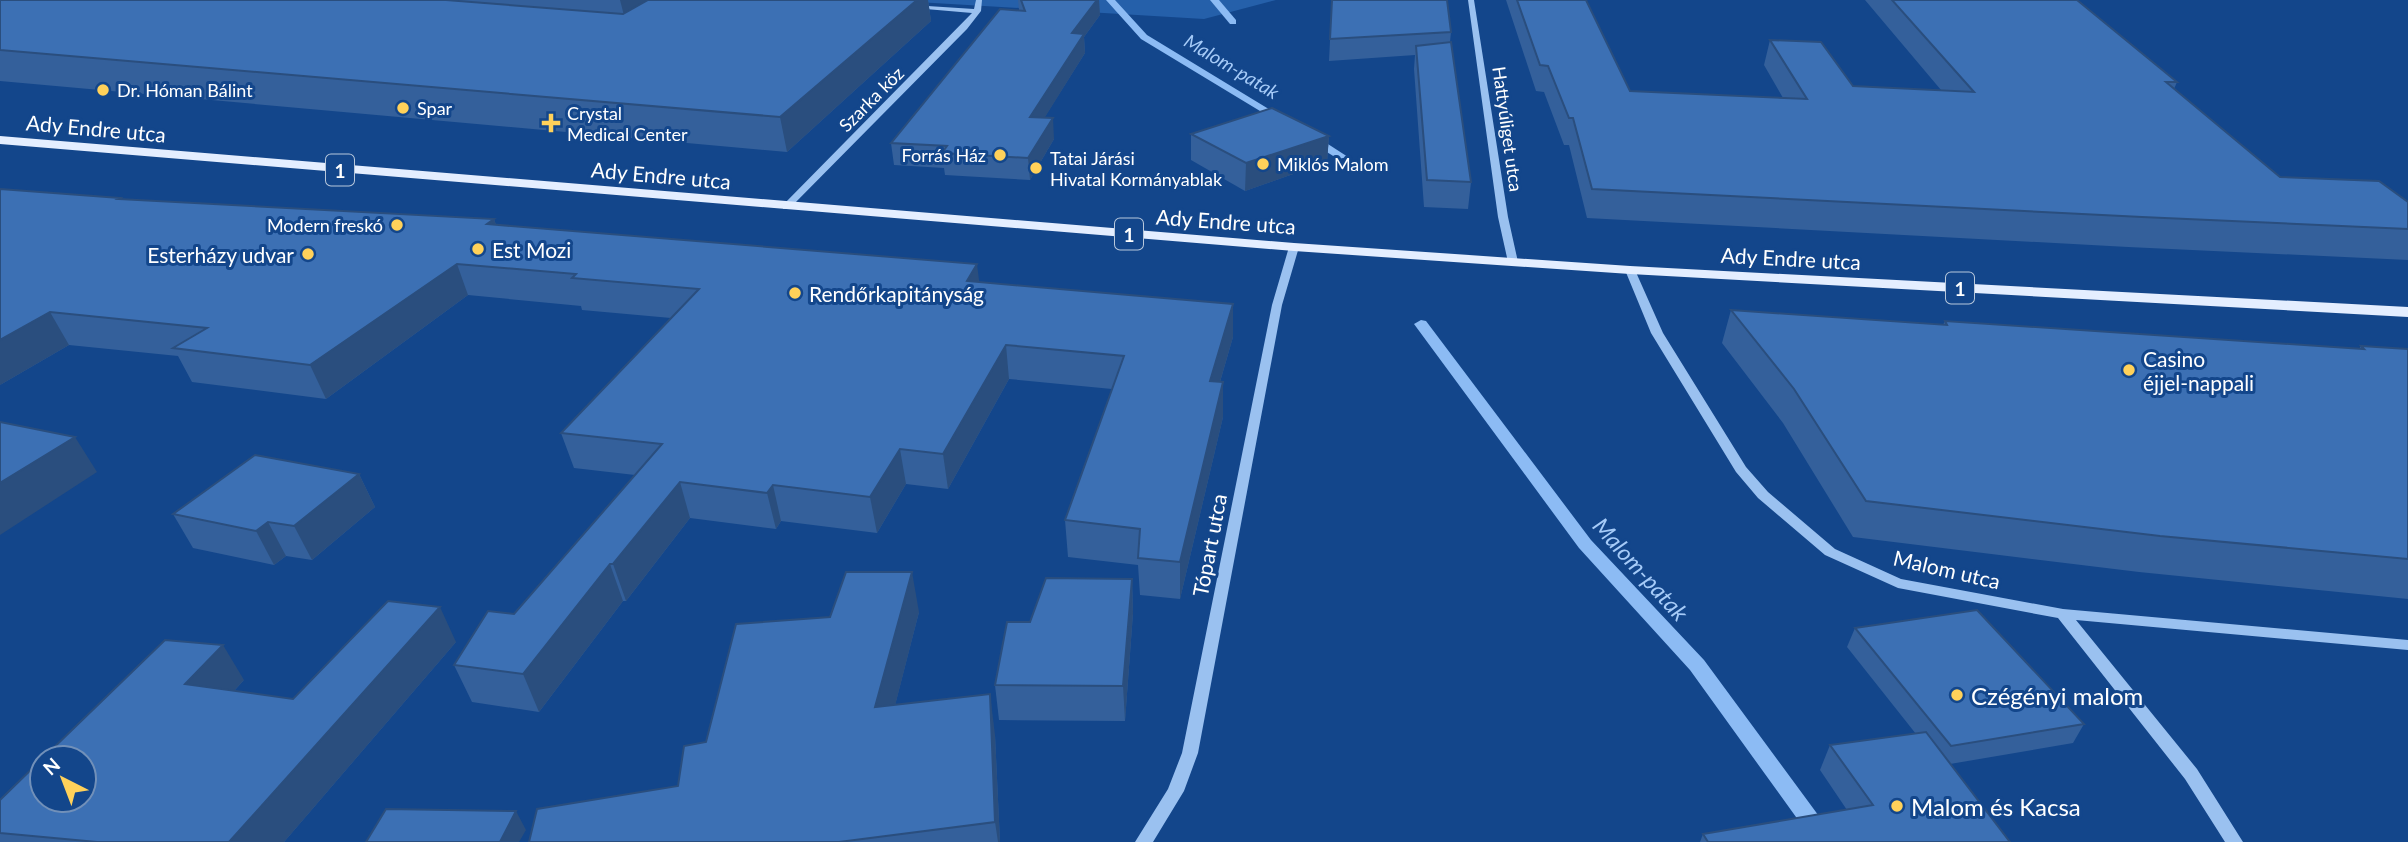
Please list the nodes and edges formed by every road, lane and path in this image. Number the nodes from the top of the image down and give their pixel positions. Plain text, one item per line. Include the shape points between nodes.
1 (979, 0) edge
2 (1471, 0) edge
3 (901, 5) edge
4 (977, 11) junction
5 (0, 140) edge
6 (786, 207) junction
7 (1294, 247) junction
8 (1513, 262) junction
9 (1630, 270) junction
10 (2408, 312) edge
11 (2063, 614) junction
12 (2408, 645) edge
13 (1144, 842) edge
14 (2234, 842) edge

1 - 4 street
2 - 8 street, Hattyúliget utca
3 - 4 street
4 - 6 street, Szarka köz
5 - 6 main road, Ady Endre utca / 1
6 - 7 main road, Ady Endre utca / 1
7 - 8 main road, Ady Endre utca / 1
7 - 13 street, Tópart utca via 1277,305 1190,753 1176,790
8 - 9 main road, Ady Endre utca / 1
9 - 10 main road, Ady Endre utca / 1
9 - 11 street, Malom utca via 1657,333 1741,470 1830,552 1898,583
11 - 12 street, Malom utca
11 - 14 street via 2191,774

